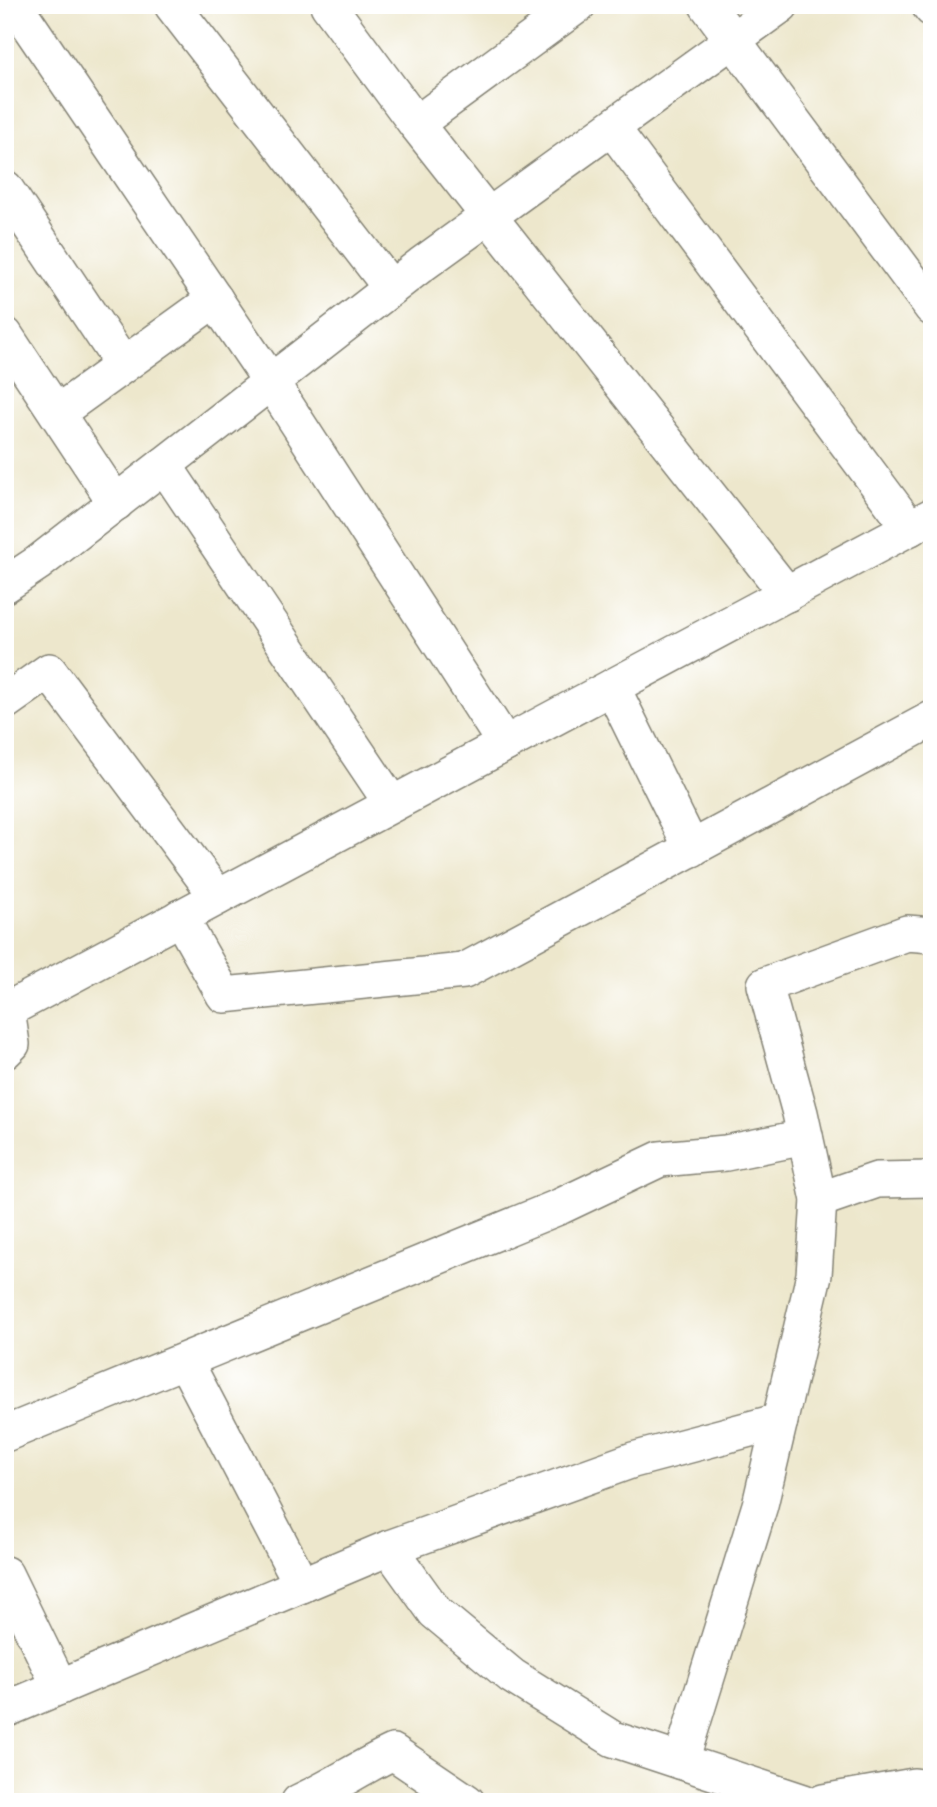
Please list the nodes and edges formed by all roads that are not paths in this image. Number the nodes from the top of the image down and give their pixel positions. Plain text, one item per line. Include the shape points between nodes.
1 (172, 5) edge
2 (328, 5) edge
3 (578, 5) edge
4 (707, 5) edge
5 (781, 5) edge
6 (16, 25) edge
7 (732, 40) junction
8 (416, 124) junction
9 (612, 128) junction
10 (5, 188) edge
11 (488, 215) junction
12 (391, 288) junction
13 (215, 299) junction
14 (932, 308) edge
15 (5, 335) edge
16 (123, 365) junction
17 (271, 382) junction
18 (57, 413) junction
19 (164, 465) junction
20 (116, 503) junction
21 (921, 522) edge
22 (5, 585) edge
23 (787, 594) junction
24 (612, 687) junction
25 (5, 702) edge
26 (932, 719) edge
27 (505, 744) junction
28 (392, 804) junction
29 (692, 849) junction
30 (218, 897) junction
31 (180, 917) junction
32 (932, 935) edge
33 (6, 1009) edge
34 (5, 1051) edge
35 (805, 1137) junction
36 (932, 1179) edge
37 (819, 1200) junction
38 (186, 1362) junction
39 (779, 1421) junction
40 (5, 1434) edge
41 (389, 1548) junction
42 (5, 1574) edge
43 (302, 1585) junction
44 (60, 1687) junction
45 (5, 1710) edge
46 (681, 1761) junction
47 (932, 1789) edge
48 (449, 1797) edge
49 (299, 1802) edge
50 (804, 1802) edge
51 (823, 1802) edge

1 - 12 street
2 - 8 street
3 - 8 street
4 - 7 street
5 - 7 street
6 - 13 street
7 - 9 street
7 - 14 street
8 - 11 street
9 - 11 street
9 - 21 street
10 - 16 street
11 - 12 street
11 - 23 street
12 - 17 street
13 - 16 street
13 - 17 street
15 - 18 street
16 - 18 street
17 - 19 street
17 - 27 street
18 - 20 street
19 - 20 street
19 - 28 street
20 - 22 street
21 - 23 street
23 - 24 street
24 - 27 street
24 - 29 street
25 - 30 street via 49,671
26 - 29 street
27 - 28 street
28 - 30 street
29 - 31 street via 464,971 224,995
30 - 31 street
31 - 33 street
32 - 35 street via 907,933 765,985
33 - 34 street via 12,1044
35 - 37 street
35 - 38 street via 726,1153 660,1159 561,1206
36 - 37 street via 877,1180
37 - 39 street via 814,1275
38 - 40 street
38 - 43 street
39 - 41 street via 633,1460
39 - 46 street via 760,1504
41 - 43 street
41 - 46 street via 435,1612 512,1676 613,1739
42 - 44 street
43 - 44 street
44 - 45 street
46 - 50 street
47 - 51 street via 914,1786
48 - 49 street via 393,1752

